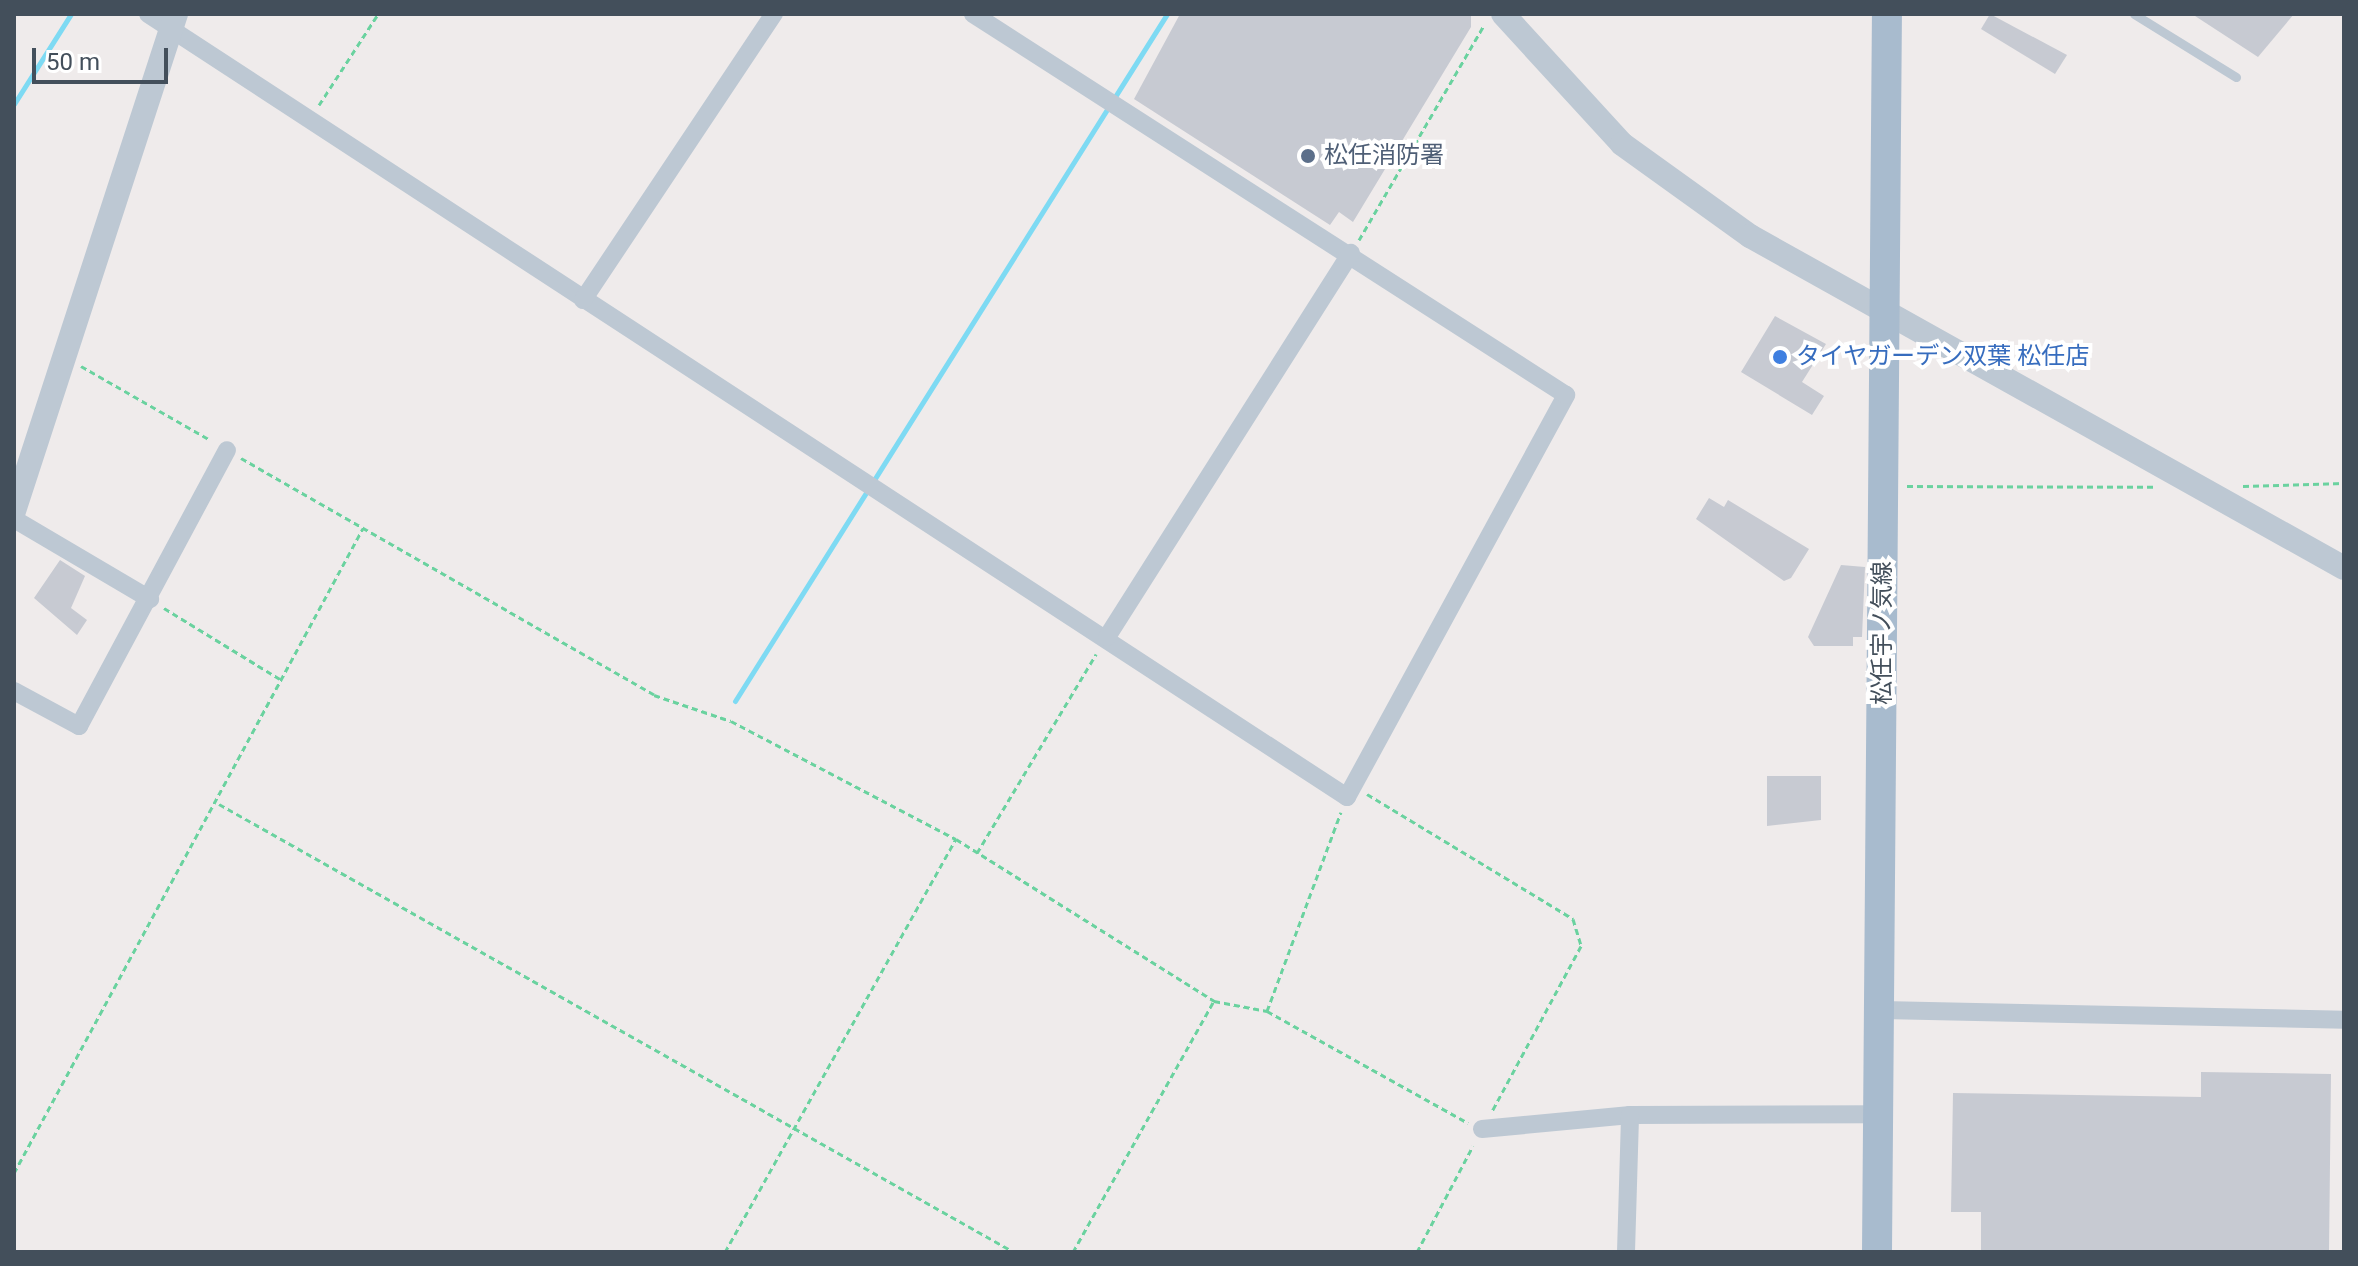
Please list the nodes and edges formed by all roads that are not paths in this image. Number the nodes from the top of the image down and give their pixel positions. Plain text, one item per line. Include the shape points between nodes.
1 (148, 14) edge
2 (774, 14) edge
3 (973, 14) edge
4 (1503, 14) edge
5 (1887, 14) edge
6 (2134, 14) edge
7 (173, 21) edge
8 (2236, 77) dead end
9 (1351, 253) junction
10 (583, 300) junction
11 (1879, 311) junction
12 (227, 450) road end
13 (14, 511) edge
14 (14, 519) edge
15 (2344, 568) edge
16 (150, 599) junction
17 (1107, 637) junction
18 (14, 691) edge
19 (1882, 1010) junction
20 (2344, 1020) edge
21 (1877, 1114) junction
22 (1630, 1115) junction
23 (1482, 1129) road end
24 (1626, 1252) edge
25 (1877, 1252) edge

1 - 7 street
2 - 10 street
3 - 9 street
4 - 11 street via 1622,144 1750,236
5 - 11 main road, 松任宇ノ気線
6 - 8 lane
7 - 10 street
7 - 13 street
9 - 17 street
9 - 17 street via 1566,395 1352,792
10 - 17 street
11 - 15 street
11 - 19 main road, 松任宇ノ気線 via 1884,486
12 - 16 street
14 - 16 street
16 - 18 street via 79,726
19 - 20 street
19 - 21 main road, 松任宇ノ気線
21 - 22 street
21 - 25 main road, 松任宇ノ気線
22 - 23 street
22 - 24 street

